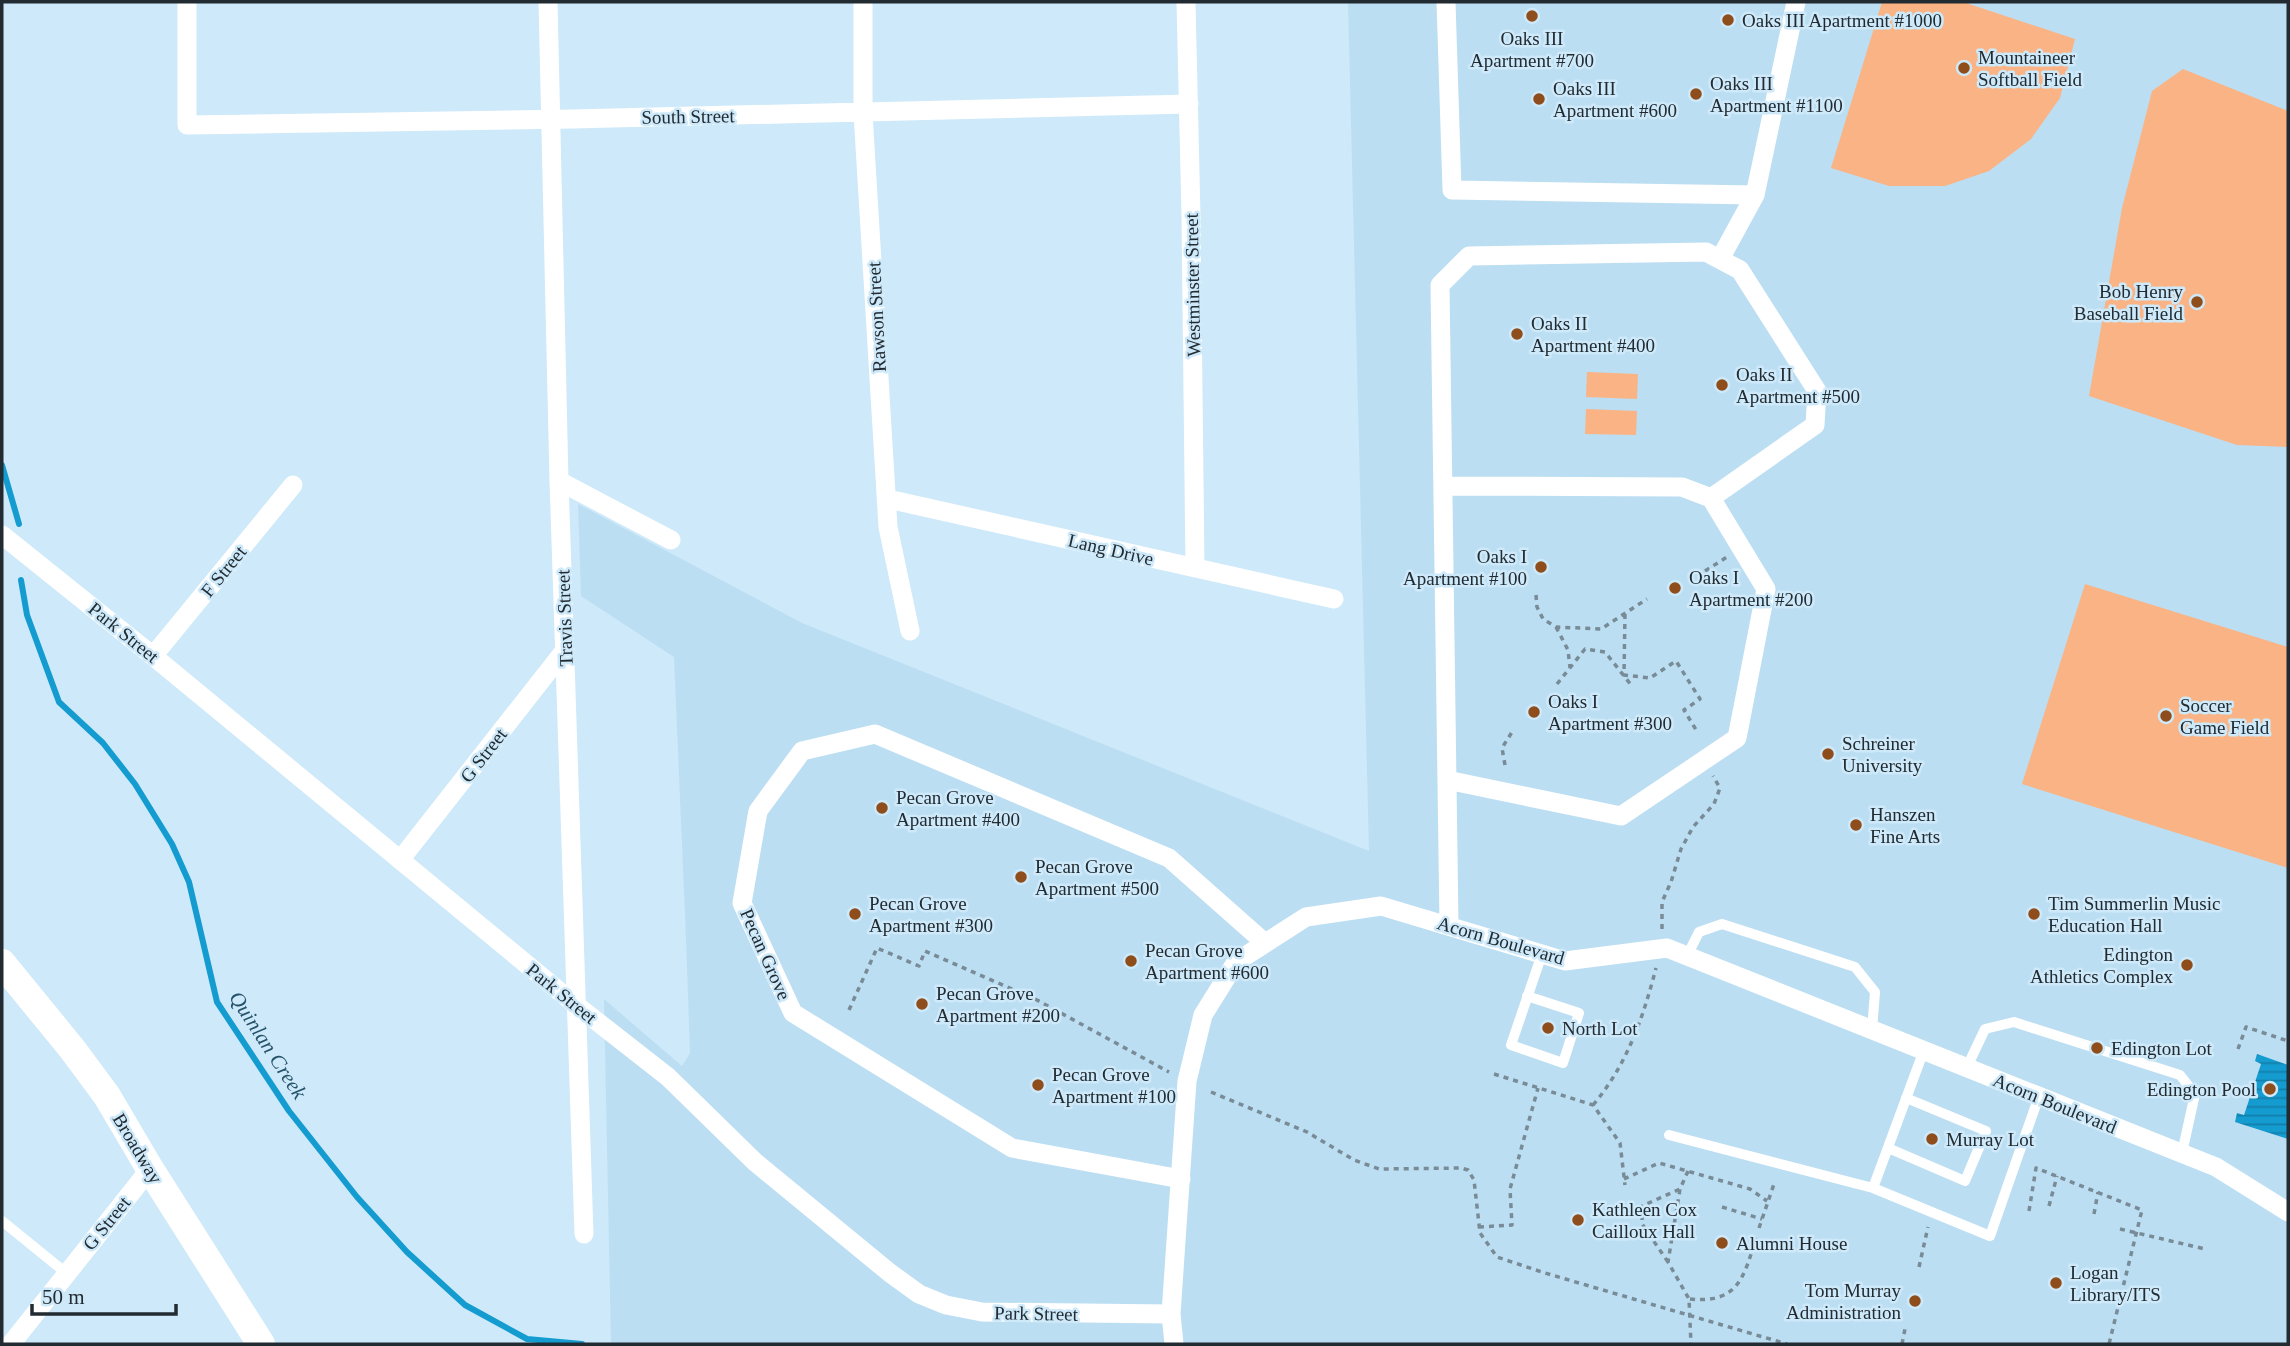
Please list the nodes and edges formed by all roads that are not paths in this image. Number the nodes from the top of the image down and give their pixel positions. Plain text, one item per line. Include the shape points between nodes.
1 (187, 2) edge
2 (548, 2) edge
3 (863, 2) edge
4 (1186, 2) edge
5 (1446, 2) edge
6 (1796, 2) edge
7 (1189, 104) junction
8 (863, 113) junction
9 (551, 119) junction
10 (1755, 195) junction
11 (1720, 259) junction
12 (559, 481) junction
13 (293, 485) dead end
14 (1443, 485) junction
15 (1711, 498) junction
16 (887, 502) junction
17 (2, 535) edge
18 (671, 540) dead end
19 (1195, 568) junction
20 (1334, 599) dead end
21 (911, 631) dead end
22 (565, 650) junction
23 (153, 656) junction
24 (1447, 780) junction
25 (400, 860) junction
26 (1449, 925) junction
27 (1265, 943) junction
28 (1542, 954) junction
29 (1687, 956) junction
30 (2, 963) edge
31 (1527, 996) junction
32 (576, 1005) junction
33 (1872, 1030) junction
34 (1924, 1050) junction
35 (1967, 1068) junction
36 (2039, 1096) junction
37 (1906, 1098) junction
38 (1669, 1135) dead end
39 (1888, 1148) junction
40 (2182, 1153) junction
41 (150, 1169) junction
42 (1181, 1179) junction
43 (1873, 1188) junction
44 (2288, 1212) edge
45 (2, 1221) edge
46 (584, 1234) dead end
47 (66, 1273) junction
48 (1171, 1314) junction
49 (11, 1344) edge
50 (261, 1344) edge
51 (1174, 1344) edge

1 - 9 street, South Street via 187,125
2 - 9 street, Travis Street
3 - 8 street, Rawson Street
4 - 7 street, Westminster Street
5 - 10 street via 1452,190
6 - 10 street
7 - 8 street, South Street
7 - 19 street, Westminster Street
8 - 9 street, South Street
8 - 16 street, Rawson Street
9 - 12 street, Travis Street
10 - 11 street
11 - 14 street via 1706,252 1469,256 1440,285
11 - 15 street via 1740,270 1817,391 1815,425
12 - 18 street
12 - 22 street, Travis Street
13 - 23 street, F Street
14 - 15 street via 1682,487
14 - 24 street
15 - 24 street via 1766,589 1737,738 1621,816
16 - 19 street, Lang Drive
16 - 21 street, Rawson Street via 888,527
17 - 23 street, Park Street
19 - 20 street, Lang Drive
22 - 25 street, G Street
22 - 32 street, Travis Street
23 - 25 street, Park Street
24 - 26 street
25 - 32 street, Park Street
26 - 27 street, Acorn Boulevard via 1381,906 1306,917
26 - 28 street, Acorn Boulevard
27 - 42 street, Acorn Boulevard via 1236,962 1203,1015 1187,1082
27 - 42 street, Pecan Grove via 1169,858 875,734 802,751 758,811 742,902 793,1013 1012,1148
28 - 29 street, Acorn Boulevard via 1565,961 1667,948
28 - 31 lane
29 - 33 street, Acorn Boulevard
29 - 33 lane via 1699,932 1722,924 1855,967 1875,992
30 - 41 main road, Broadway via 74,1049
31 - 31 lane via 1511,1045 1563,1063 1579,1013
32 - 46 street, Travis Street
32 - 48 street, Park Street via 668,1077 765,1171 890,1273 932,1301 999,1313
33 - 34 street, Acorn Boulevard
34 - 35 street, Acorn Boulevard
34 - 37 lane
35 - 36 street, Acorn Boulevard
35 - 40 lane via 1985,1029 2014,1022 2180,1075 2195,1094
36 - 40 street, Acorn Boulevard
36 - 43 lane via 1990,1236
37 - 39 lane
37 - 39 lane via 1986,1131 1965,1181
38 - 43 lane
39 - 43 lane
40 - 44 street, Acorn Boulevard via 2216,1167
41 - 47 street, G Street
41 - 50 main road, Broadway
42 - 48 street, Acorn Boulevard
45 - 47 lane
47 - 49 street, G Street
48 - 51 street, Acorn Boulevard

